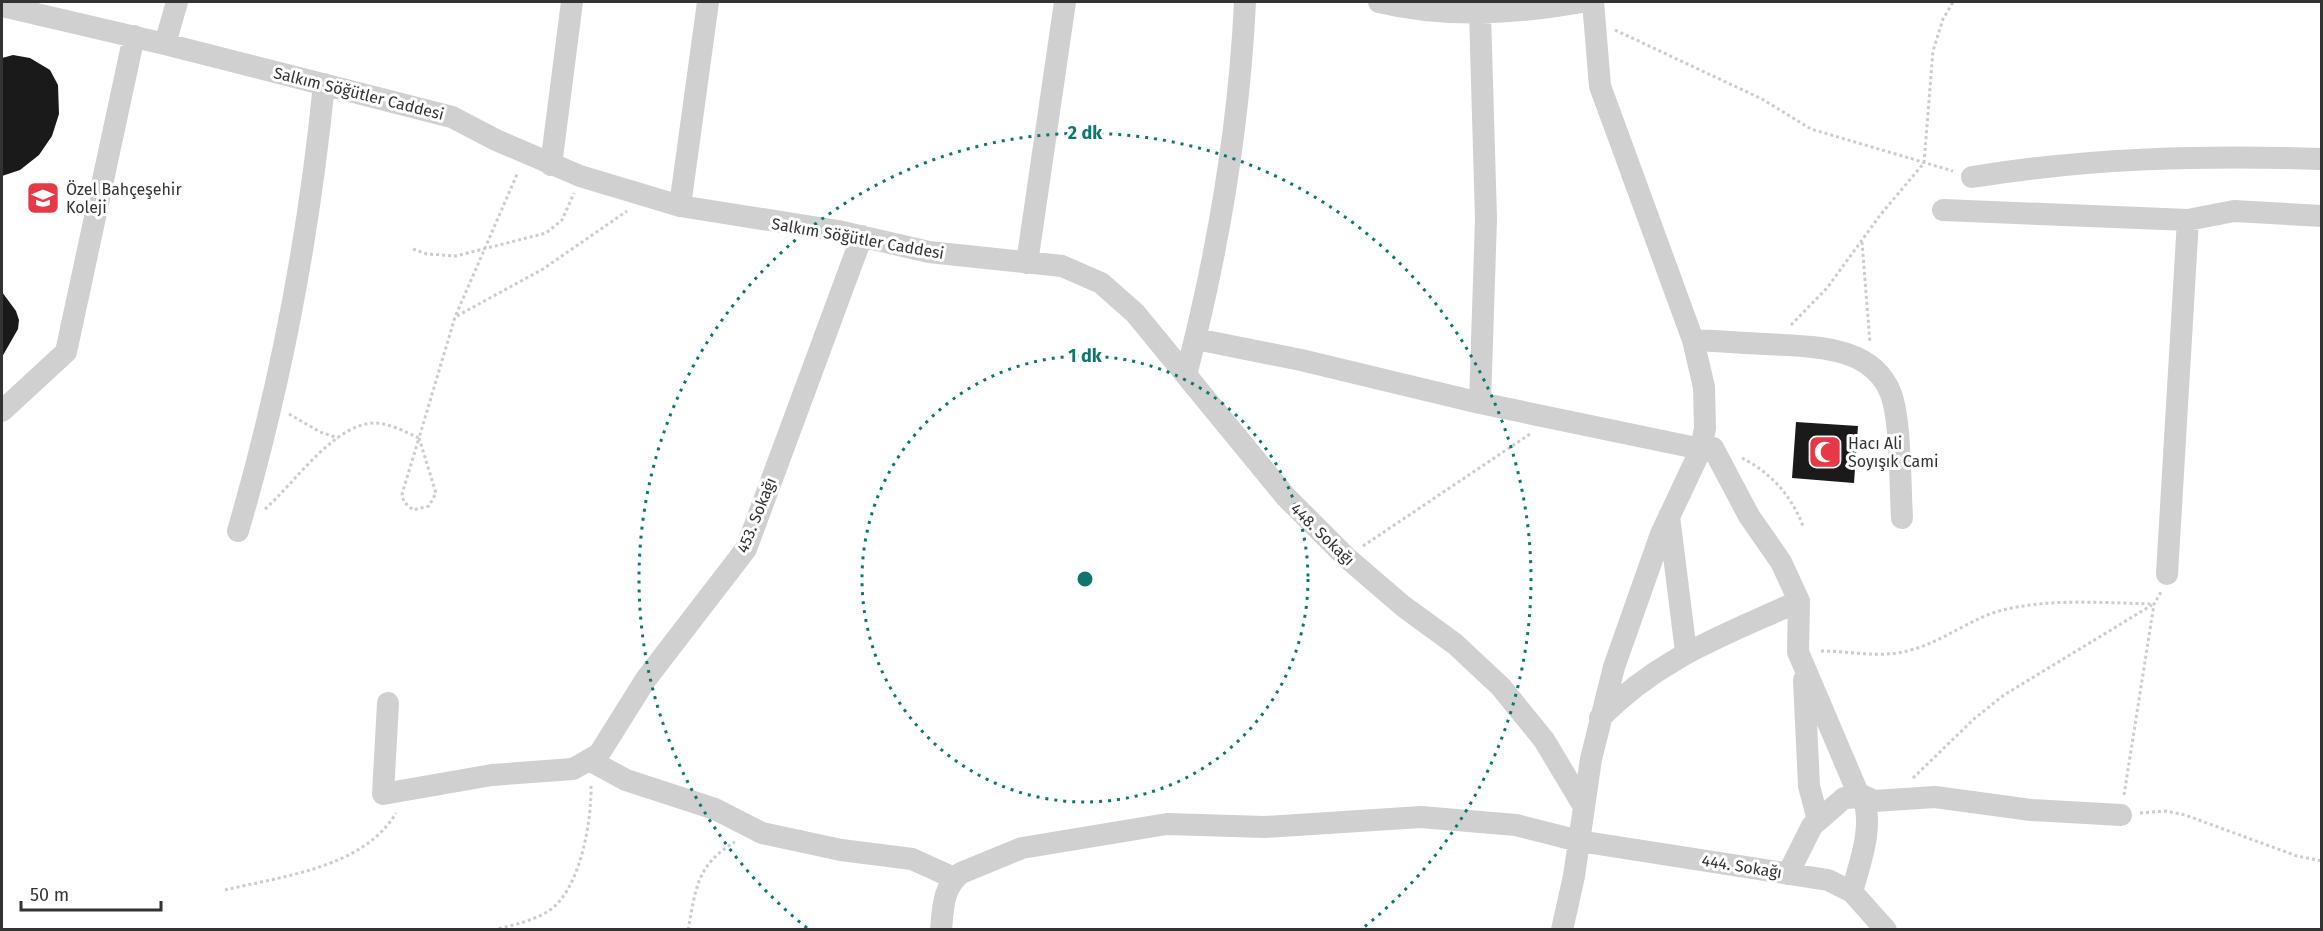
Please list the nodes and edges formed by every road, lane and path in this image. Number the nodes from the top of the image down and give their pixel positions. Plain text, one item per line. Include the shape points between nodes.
1 (177, 2) edge
2 (572, 2) edge
3 (708, 2) edge
4 (1065, 2) edge
5 (1245, 2) edge
6 (1379, 2) edge
7 (1582, 2) edge
8 (1953, 2) edge
9 (2, 6) edge
10 (1594, 11) edge
11 (1480, 13) junction
12 (134, 36) junction
13 (165, 44) junction
14 (324, 84) junction
15 (525, 154) junction
16 (2322, 159) edge
17 (1924, 163) junction
18 (551, 165) junction
19 (580, 176) junction
20 (1972, 177) joint
21 (645, 197) junction
22 (680, 206) junction
23 (1943, 210) dead end
24 (2322, 216) edge
25 (2188, 220) junction
26 (862, 236) junction
27 (1862, 240) junction
28 (487, 248) junction
29 (413, 249) dead end
30 (1027, 263) junction
31 (1062, 266) joint
32 (455, 317) junction
33 (1196, 339) junction
34 (1693, 340) junction
35 (1765, 344) junction
36 (1875, 371) junction
37 (1186, 375) junction
38 (274, 400) junction
39 (1480, 403) junction
40 (2, 411) edge
41 (1553, 418) junction
42 (338, 438) junction
43 (419, 438) junction
44 (1707, 448) junction
45 (264, 511) dead end
46 (1669, 516) junction
47 (1902, 518) dead end
48 (1803, 526) dead end
49 (238, 531) dead end
50 (1346, 557) junction
51 (2167, 574) dead end
52 (1799, 601) junction
53 (2154, 604) junction
54 (1686, 652) junction
55 (1801, 661) junction
56 (388, 704) dead end
57 (1600, 718) junction
58 (591, 761) junction
59 (406, 789) junction
60 (1863, 797) junction
61 (1890, 800) junction
62 (1583, 805) junction
63 (2121, 815) junction
64 (1818, 820) junction
65 (762, 832) junction
66 (1579, 841) junction
67 (2322, 861) edge
68 (1788, 874) junction
69 (954, 878) junction
70 (225, 890) dead end
71 (1852, 892) junction
72 (493, 930) edge
73 (688, 930) edge
74 (941, 930) edge
75 (1562, 930) edge
76 (1886, 930) edge

1 - 13 street
2 - 18 street
3 - 22 street
4 - 30 street
5 - 33 street via 1227,185
6 - 11 street via 1420,10
7 - 11 street
8 - 17 path via 1933,51
9 - 12 street, Salkım Söğütler Caddesi
10 - 17 path via 1811,129
10 - 34 street via 1600,86
11 - 39 street via 1486,219
12 - 13 street, Salkım Söğütler Caddesi
12 - 40 street via 66,352
13 - 14 street, Salkım Söğütler Caddesi
14 - 15 street, Salkım Söğütler Caddesi via 452,117
14 - 38 street via 310,210
15 - 18 street, Salkım Söğütler Caddesi
15 - 28 path
16 - 20 street via 2142,158
17 - 20 path
17 - 27 path
18 - 19 street, Salkım Söğütler Caddesi
19 - 21 street, Salkım Söğütler Caddesi
19 - 28 path via 556,226 546,233
21 - 22 street, Salkım Söğütler Caddesi
21 - 32 path via 543,269
22 - 26 street, Salkım Söğütler Caddesi
23 - 25 street
24 - 25 street via 2234,211
25 - 51 street
26 - 30 street, Salkım Söğütler Caddesi via 929,252
26 - 58 street, 453. Sokağı via 746,549 646,679 606,746
27 - 35 path via 1815,302
27 - 36 path via 1865,304
28 - 29 path via 456,256
28 - 32 path
30 - 31 street, Salkım Söğütler Caddesi
31 - 37 street, 448. Sokağı via 1089,276 1119,296
32 - 43 path
33 - 37 street
33 - 39 street
34 - 35 street
34 - 44 street via 1704,387
35 - 36 street via 1837,350
36 - 47 street via 1894,403
37 - 50 street, 448. Sokağı via 1253,461
38 - 42 path via 303,424
38 - 49 street
39 - 41 street
41 - 44 street
41 - 50 path
42 - 43 path via 351,429 373,423 386,424
42 - 45 path
43 - 43 path via 402,494 404,502 414,510 429,506 436,493
44 - 46 street
44 - 48 path via 1746,460 1774,480 1791,501
44 - 52 street via 1781,562
46 - 54 street
46 - 57 street via 1628,622
50 - 62 street, 448. Sokağı via 1455,644 1501,687 1544,740
52 - 54 street
52 - 55 street
53 - 55 path via 2085,602 2016,607 1986,616 1926,645 1894,654
53 - 61 path via 2004,695
53 - 63 path
54 - 57 street via 1649,675
55 - 60 street via 1854,787
55 - 64 street via 1809,786
56 - 59 street via 382,794
57 - 62 street
58 - 59 street via 573,770 532,770
58 - 65 street via 626,780 715,809
58 - 72 path via 588,823 568,890 548,911
59 - 70 path via 388,825 366,846 303,871
60 - 61 street
60 - 64 street via 1844,798
60 - 71 street via 1868,819
61 - 63 street via 1935,797 2031,810
62 - 66 street
63 - 67 path via 2166,811 2185,815 2297,856
64 - 68 street via 1800,846
65 - 69 street via 841,850 905,857
65 - 73 path via 734,842 705,866 697,880
66 - 68 street, 444. Sokağı
66 - 69 street, 444. Sokağı via 1516,825 1452,818 1265,827 1167,824 1022,848
66 - 75 street
68 - 71 street, 444. Sokağı via 1828,880
69 - 74 street via 945,894
71 - 76 street, 444. Sokağı

